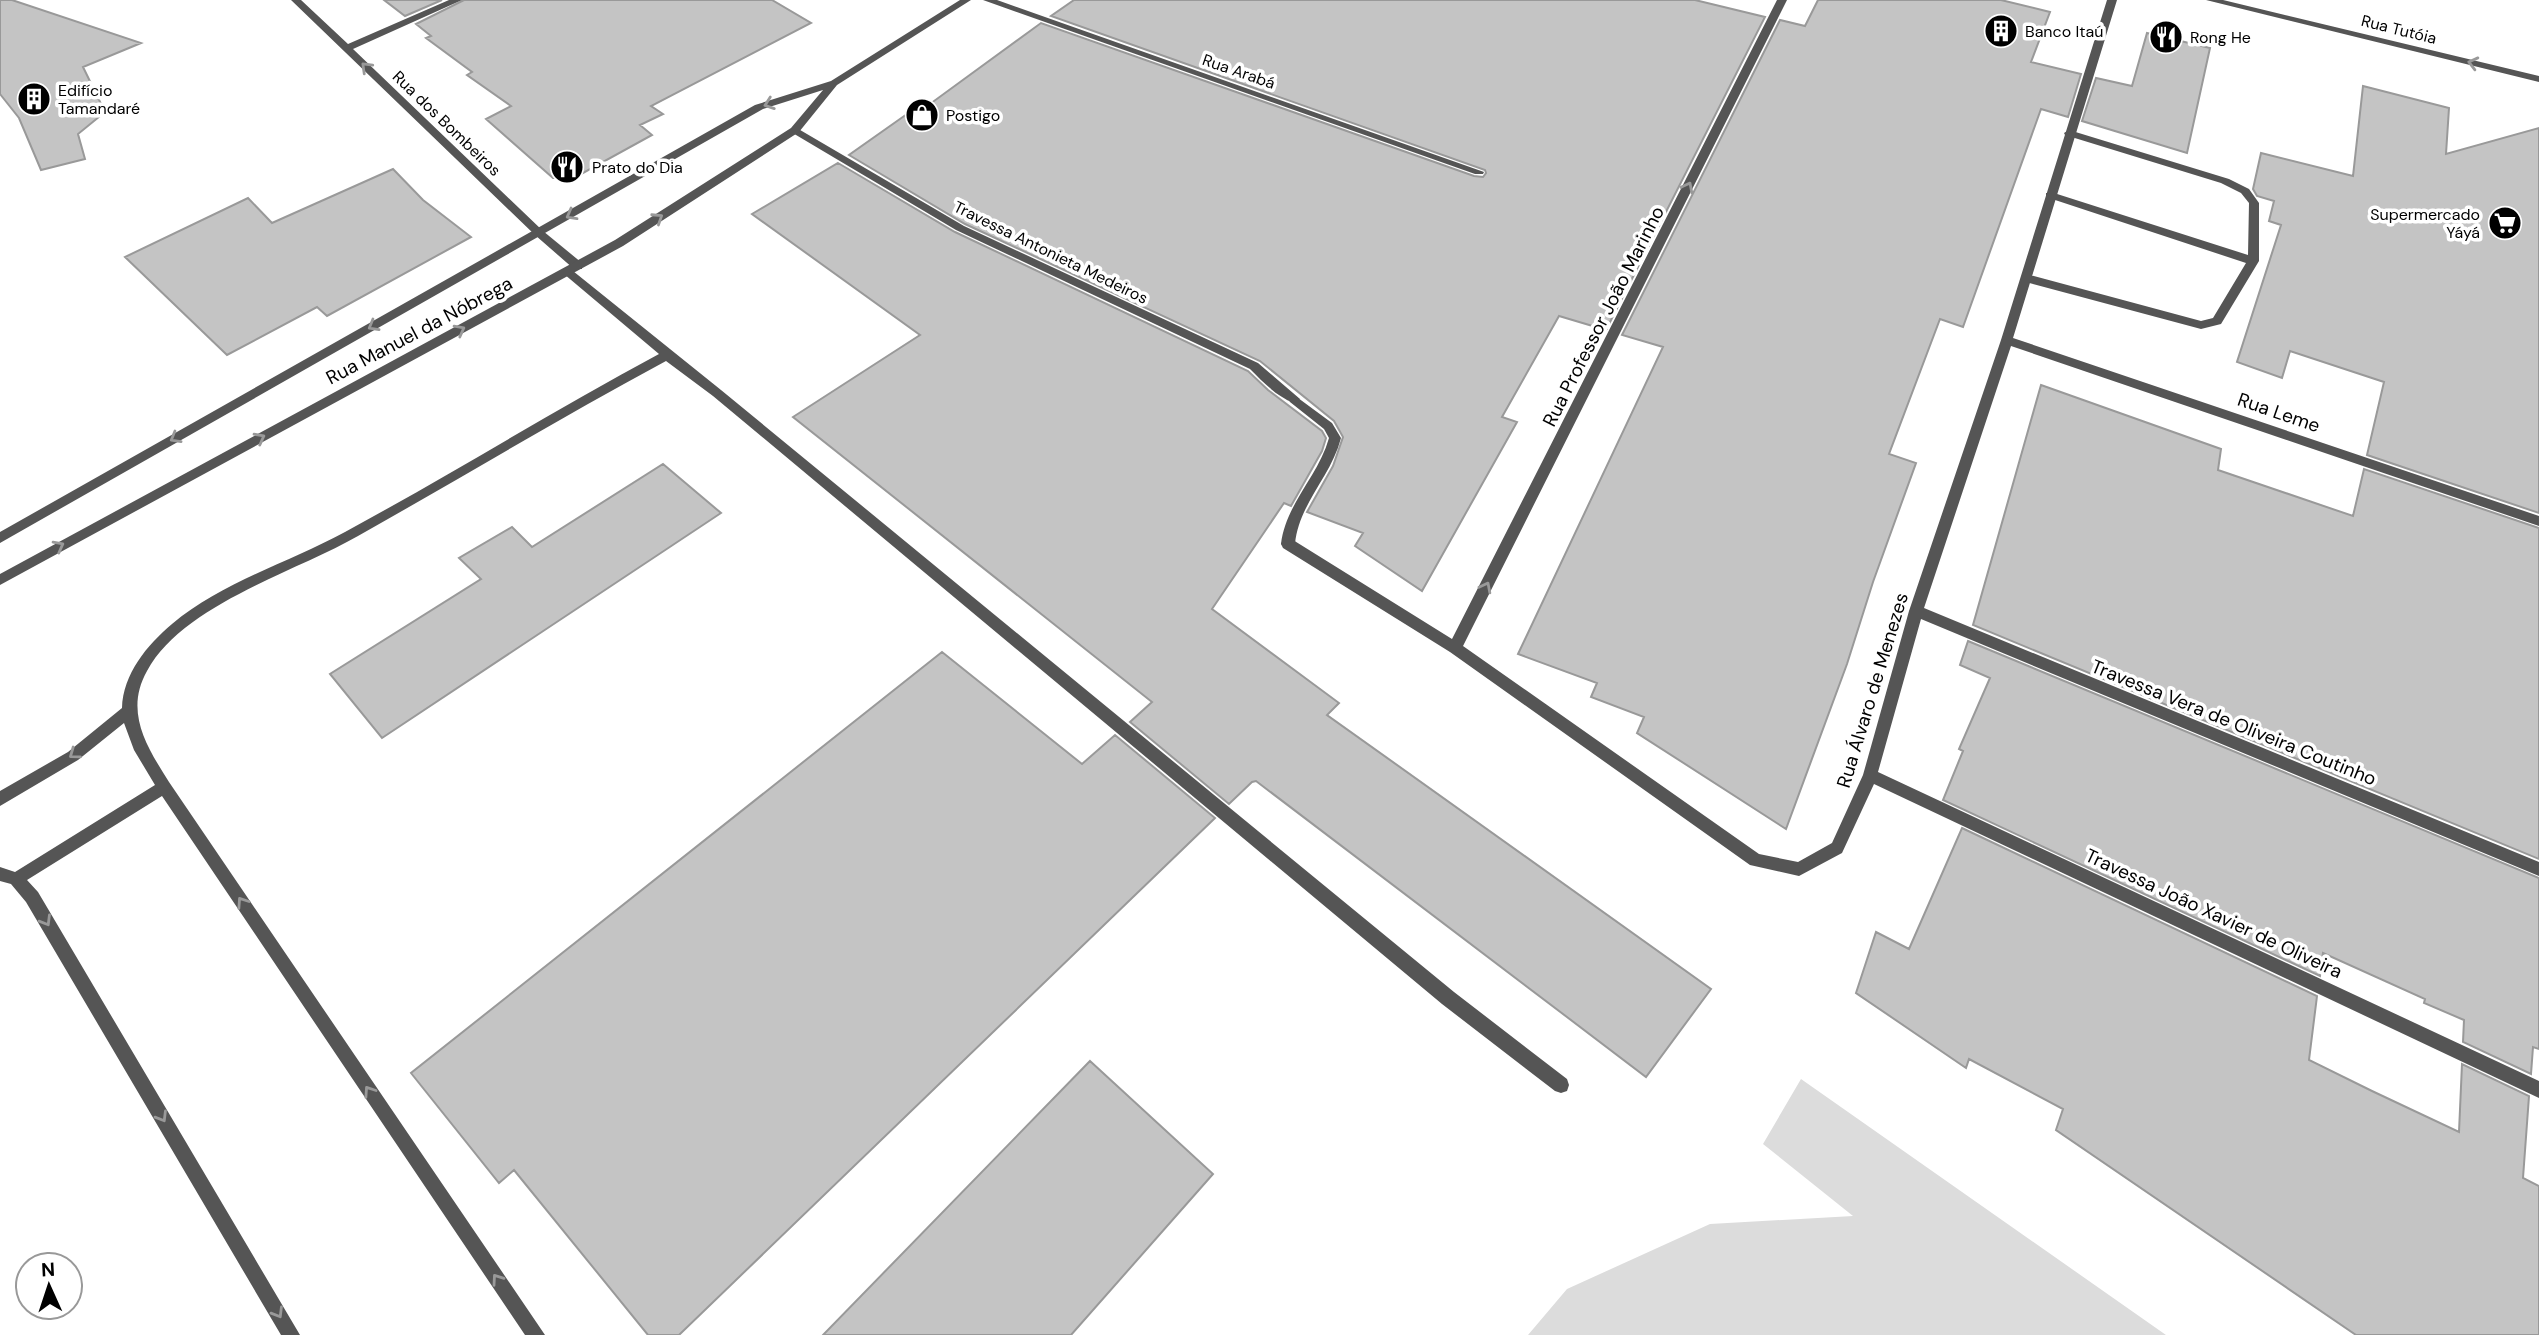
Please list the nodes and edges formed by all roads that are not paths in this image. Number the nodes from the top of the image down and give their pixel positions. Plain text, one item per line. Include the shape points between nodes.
1 (296, 0) edge
2 (457, 0) edge
3 (966, 0) edge
4 (988, 0) edge
5 (1782, 0) edge
6 (2112, 0) edge
7 (2211, 0) edge
8 (347, 48) junction
9 (2539, 79) edge
10 (834, 83) junction
11 (795, 130) junction
12 (2069, 133) junction
13 (1479, 172) dead end
14 (2050, 195) junction
15 (539, 233) junction
16 (2253, 261) junction
17 (573, 269) junction
18 (2026, 278) junction
19 (2007, 340) junction
20 (667, 355) junction
21 (2539, 521) edge
22 (0, 538) edge
23 (1288, 544) joint
24 (0, 580) edge
25 (1916, 611) junction
26 (1455, 648) junction
27 (128, 712) junction
28 (1870, 775) junction
29 (164, 788) junction
30 (0, 799) edge
31 (2539, 869) edge
32 (8, 877) edge
33 (1561, 1085) dead end
34 (2539, 1090) edge
35 (291, 1335) edge
36 (536, 1335) edge

1 - 8 street, Rua dos Bombeiros
2 - 8 street
3 - 10 street, Rua Manuel da Nóbrega
4 - 13 street, Rua Arabá
26 -> 5 street, Rua Professor João Marinho
6 - 12 street, Rua Álvaro de Menezes
9 -> 7 street, Rua Tutóia
15 -> 8 street, Rua dos Bombeiros
10 - 11 street, Rua Manuel da Nóbrega
10 -> 15 street, Rua Manuel da Nóbrega via 759,107
17 -> 11 street, Rua Manuel da Nóbrega
11 - 23 street, Travessa Antonieta Medeiros via 960,228 1254,366 1328,426 1335,438 1329,457 1294,511
12 - 14 street, Rua Álvaro de Menezes
12 - 16 street via 2245,191 2254,204
14 - 16 street
14 - 18 street, Rua Álvaro de Menezes
15 - 17 street, Rua dos Bombeiros
15 -> 22 street, Rua Manuel da Nóbrega
16 - 18 street via 2217,321 2202,325
17 - 20 street, Rua dos Bombeiros
24 -> 17 street, Rua Manuel da Nóbrega
18 - 19 street, Rua Álvaro de Menezes
19 - 21 street, Rua Leme
19 - 25 street, Rua Álvaro de Menezes
20 - 27 street via 347,537 186,620 139,671
20 - 33 street, Rua dos Bombeiros via 1448,998
23 - 26 street, Rua Álvaro de Menezes
25 - 28 street, Rua Álvaro de Menezes
25 - 31 street, Travessa Vera de Oliveira Coutinho
26 - 28 street, Rua Álvaro de Menezes via 1755,860 1799,870 1836,848
27 - 29 street via 133,736
27 -> 30 street via 73,756
28 - 34 street, Travessa João Xavier de Oliveira
29 - 32 street
36 -> 29 street
32 -> 35 street via 32,897

